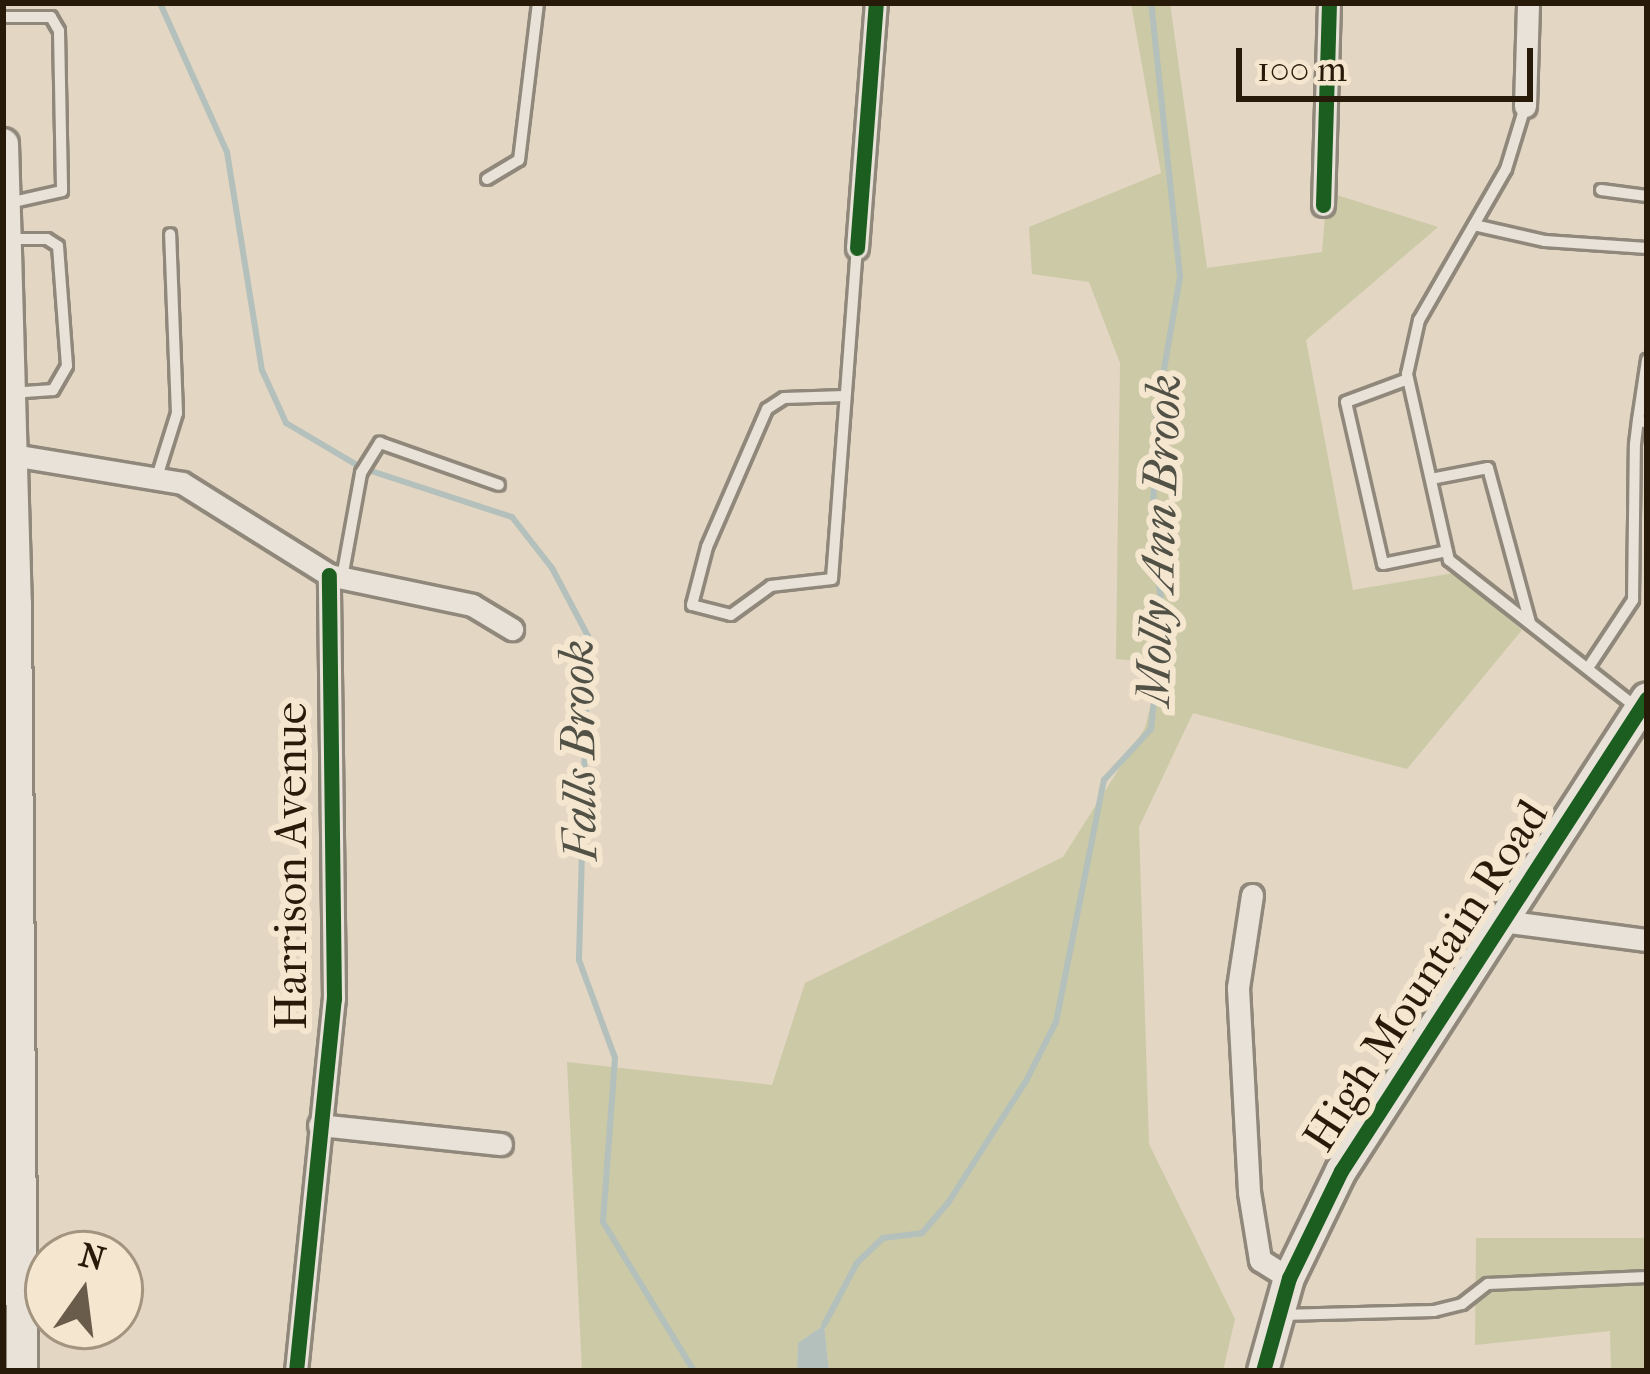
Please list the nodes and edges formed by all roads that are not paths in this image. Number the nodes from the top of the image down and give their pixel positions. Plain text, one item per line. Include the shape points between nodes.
1 (538, 3) edge
2 (876, 3) edge
3 (1329, 3) edge
4 (1528, 3) edge
5 (3, 17) edge
6 (1525, 106) joint
7 (3, 144) edge
8 (488, 179) dead end
9 (1600, 190) dead end
10 (1647, 196) edge
11 (6, 203) edge
12 (1323, 205) dead end
13 (1474, 225) junction
14 (170, 234) dead end
15 (857, 248) joint
16 (1647, 248) edge
17 (6, 249) edge
18 (7, 310) edge
19 (1647, 360) edge
20 (9, 379) edge
21 (1408, 379) junction
22 (845, 396) junction
23 (1643, 422) edge
24 (13, 455) junction
25 (157, 477) junction
26 (1431, 479) junction
27 (499, 485) dead end
28 (1447, 551) junction
29 (335, 576) junction
30 (1531, 625) junction
31 (512, 629) dead end
32 (1588, 668) junction
33 (1643, 704) edge
34 (10, 717) edge
35 (1252, 895) dead end
36 (1502, 921) junction
37 (1647, 940) edge
38 (319, 1125) junction
39 (501, 1144) dead end
40 (10, 1155) edge
41 (1647, 1277) edge
42 (1289, 1278) junction
43 (1279, 1315) junction
44 (22, 1371) edge
45 (296, 1371) edge
46 (1263, 1371) edge

1 - 8 lane via 519,160
2 - 15 street
3 - 12 street
4 - 6 street
5 - 11 lane via 57,22 63,185 55,198
6 - 13 lane via 1506,169
7 - 11 main road
9 - 10 lane
11 - 17 main road
13 - 16 lane via 1546,242
13 - 21 lane via 1419,320
14 - 25 lane via 176,413
15 - 22 lane
17 - 18 main road
17 - 20 lane via 47,239 58,246 67,366 52,390
18 - 20 main road
19 - 23 lane
20 - 24 main road
21 - 26 lane
21 - 28 lane via 1346,402 1383,564
22 - 22 lane via 832,579 771,586 731,615 692,605 707,547 767,409 784,398
23 - 32 lane via 1634,600
24 - 25 street
24 - 34 main road
25 - 29 street via 216,497
26 - 28 lane
26 - 30 lane via 1488,468
27 - 29 lane via 380,443 367,455
28 - 30 lane
29 - 31 street via 472,605
29 - 38 street, Harrison Avenue via 335,969
30 - 32 lane
32 - 33 lane
33 - 36 main road, High Mountain Road
34 - 40 main road
35 - 42 street via 1238,988 1249,1192 1260,1260
36 - 37 street
36 - 42 main road, High Mountain Road via 1341,1171
38 - 39 street
38 - 45 street, Harrison Avenue
40 - 44 main road
41 - 43 lane via 1488,1284 1462,1304 1434,1311
42 - 43 main road, High Mountain Road
43 - 46 main road, High Mountain Road

